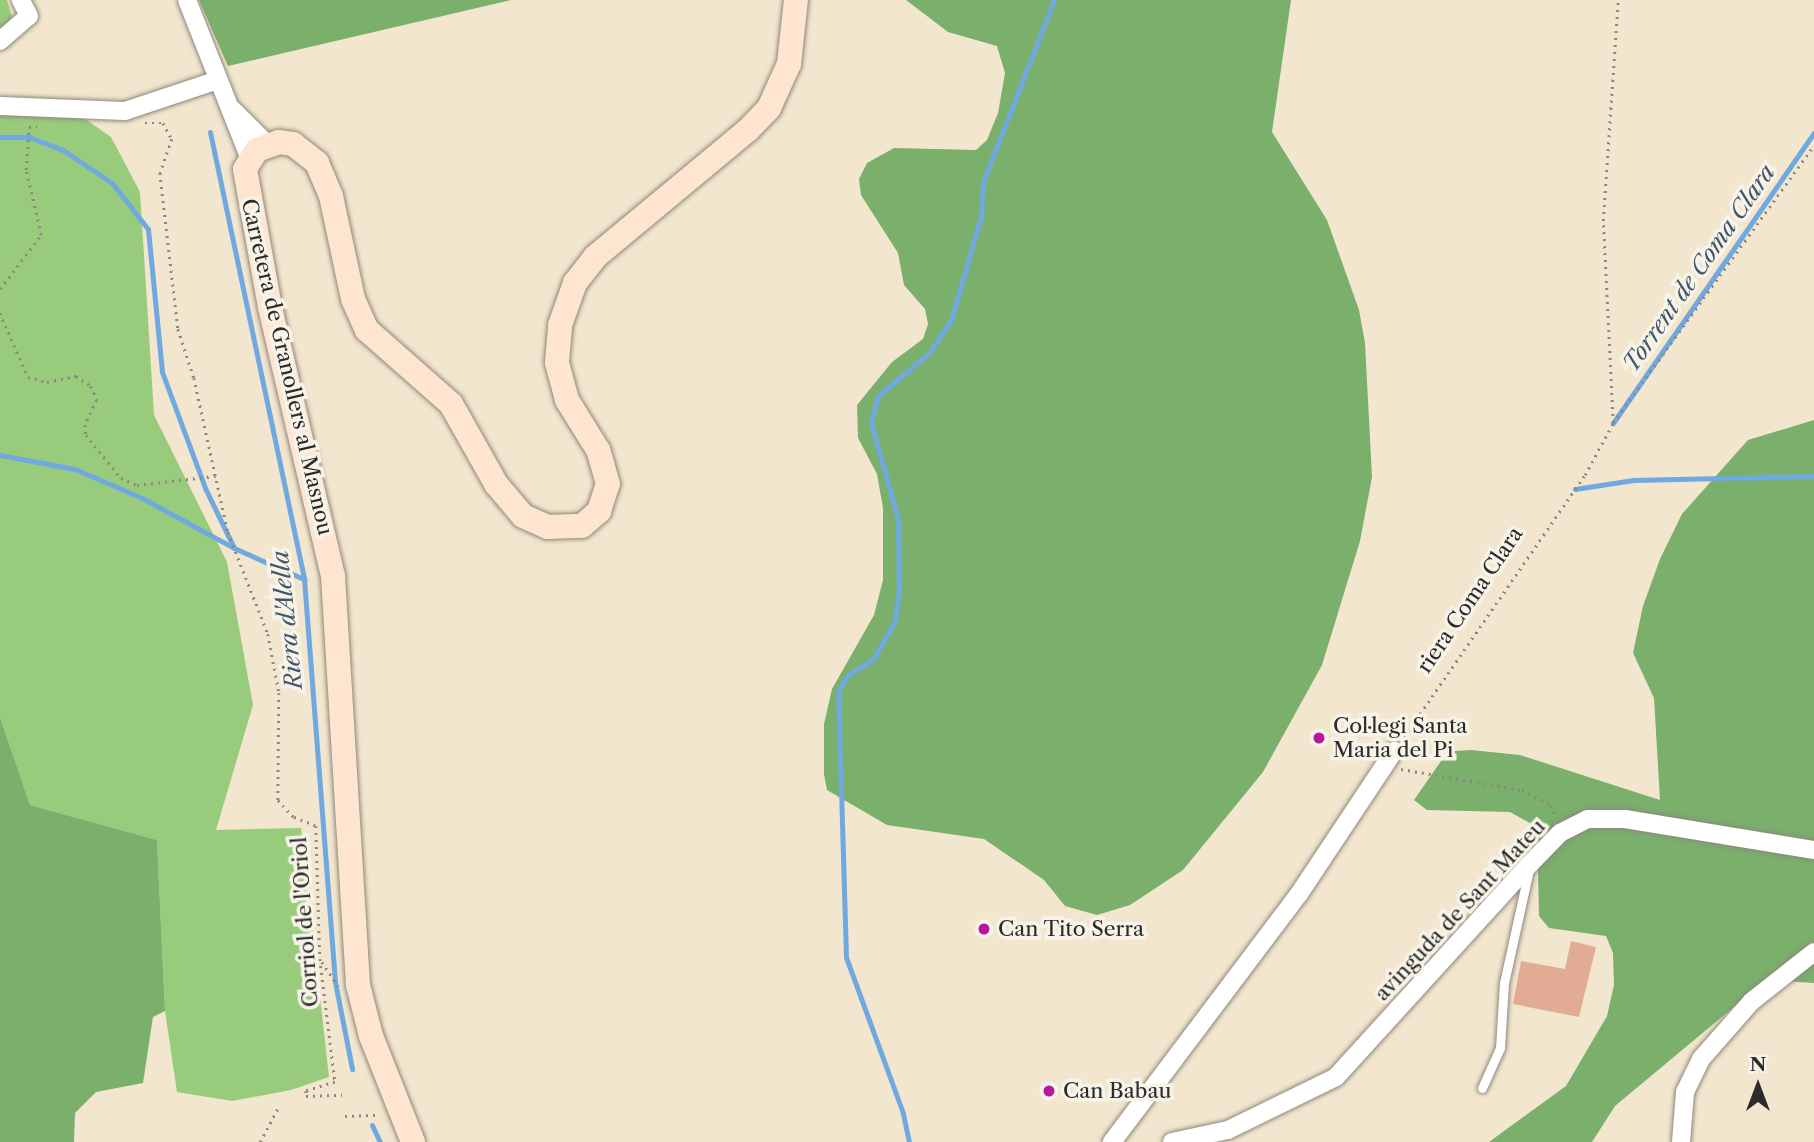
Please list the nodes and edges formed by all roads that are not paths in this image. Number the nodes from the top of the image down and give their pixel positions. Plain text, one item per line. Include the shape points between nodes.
1 (21, 0) edge
2 (187, 0) edge
3 (796, 0) edge
4 (0, 41) edge
5 (218, 80) junction
6 (0, 106) edge
7 (258, 152) junction
8 (1394, 751) road end
9 (1814, 850) edge
10 (1530, 864) junction
11 (1814, 952) edge
12 (1482, 1088) dead end
13 (413, 1142) edge
14 (1112, 1142) edge
15 (1172, 1142) edge
16 (1681, 1142) edge

1 - 4 street via 29,16
2 - 5 street
3 - 7 main road via 789,64 769,108 595,257 575,283 566,306 557,362 567,400 598,450 608,484 599,511 582,526 548,527 523,516 496,484 451,404 367,330 353,299 331,196 317,163 293,144
5 - 6 street via 125,111
5 - 7 street via 227,104
7 - 13 main road, Carretera de Granollers al Masnou via 245,169 248,204 333,576 356,971 371,1036
8 - 14 street via 1299,894
9 - 10 street, avinguda de Sant Mateu via 1625,819 1588,819 1560,833
10 - 12 lane via 1504,982 1500,1048
10 - 15 street, avinguda de Sant Mateu via 1336,1077 1228,1130
11 - 16 street via 1752,1001 1701,1059 1685,1092

